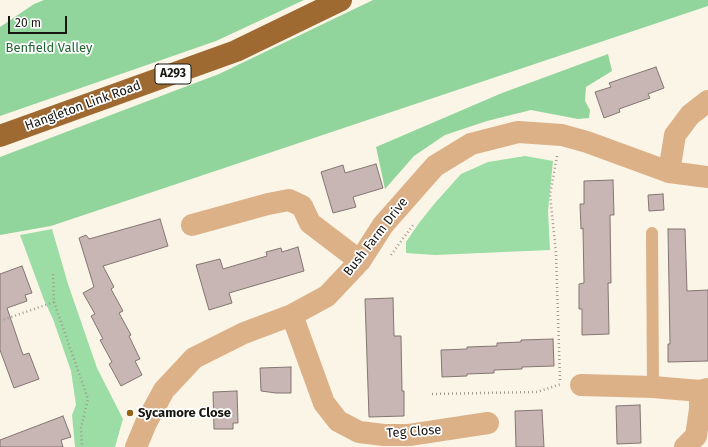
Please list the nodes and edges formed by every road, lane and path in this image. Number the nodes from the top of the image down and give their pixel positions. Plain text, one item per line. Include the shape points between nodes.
1 (342, 0) edge
2 (708, 101) edge
3 (562, 135) junction
4 (0, 136) edge
5 (550, 157) dead end
6 (557, 158) junction
7 (669, 172) junction
8 (708, 177) edge
9 (413, 224) dead end
10 (192, 225) dead end
11 (652, 233) dead end
12 (390, 255) dead end
13 (360, 261) junction
14 (53, 274) dead end
15 (54, 302) junction
16 (292, 315) junction
17 (0, 321) edge
18 (560, 384) junction
19 (581, 385) joint
20 (653, 387) junction
21 (704, 390) edge
22 (432, 394) dead end
23 (488, 423) dead end
24 (384, 441) edge
25 (82, 447) edge
26 (136, 447) edge
27 (686, 447) edge

1 - 4 highway, Hangleton Link Road / A293 via 236,51
2 - 7 street via 690,115 675,135
3 - 6 path
3 - 7 street, Bush Farm Drive
3 - 13 street, Bush Farm Drive via 518,132 471,144 435,166 383,225
5 - 6 path
6 - 18 path via 550,195 556,253
7 - 8 street, Bush Farm Drive
9 - 12 path
10 - 13 street via 290,200 302,206 310,223
11 - 20 lane
13 - 16 street, Bush Farm Drive via 327,296
14 - 15 path
15 - 17 path
15 - 25 path via 88,399 81,428
16 - 24 street, Teg Close via 324,403 338,421
16 - 26 street, Bush Farm Drive via 244,333 194,358 164,390
18 - 19 path
18 - 22 path via 537,392
19 - 20 street
20 - 21 street
21 - 27 street via 696,436
23 - 24 street, Teg Close

